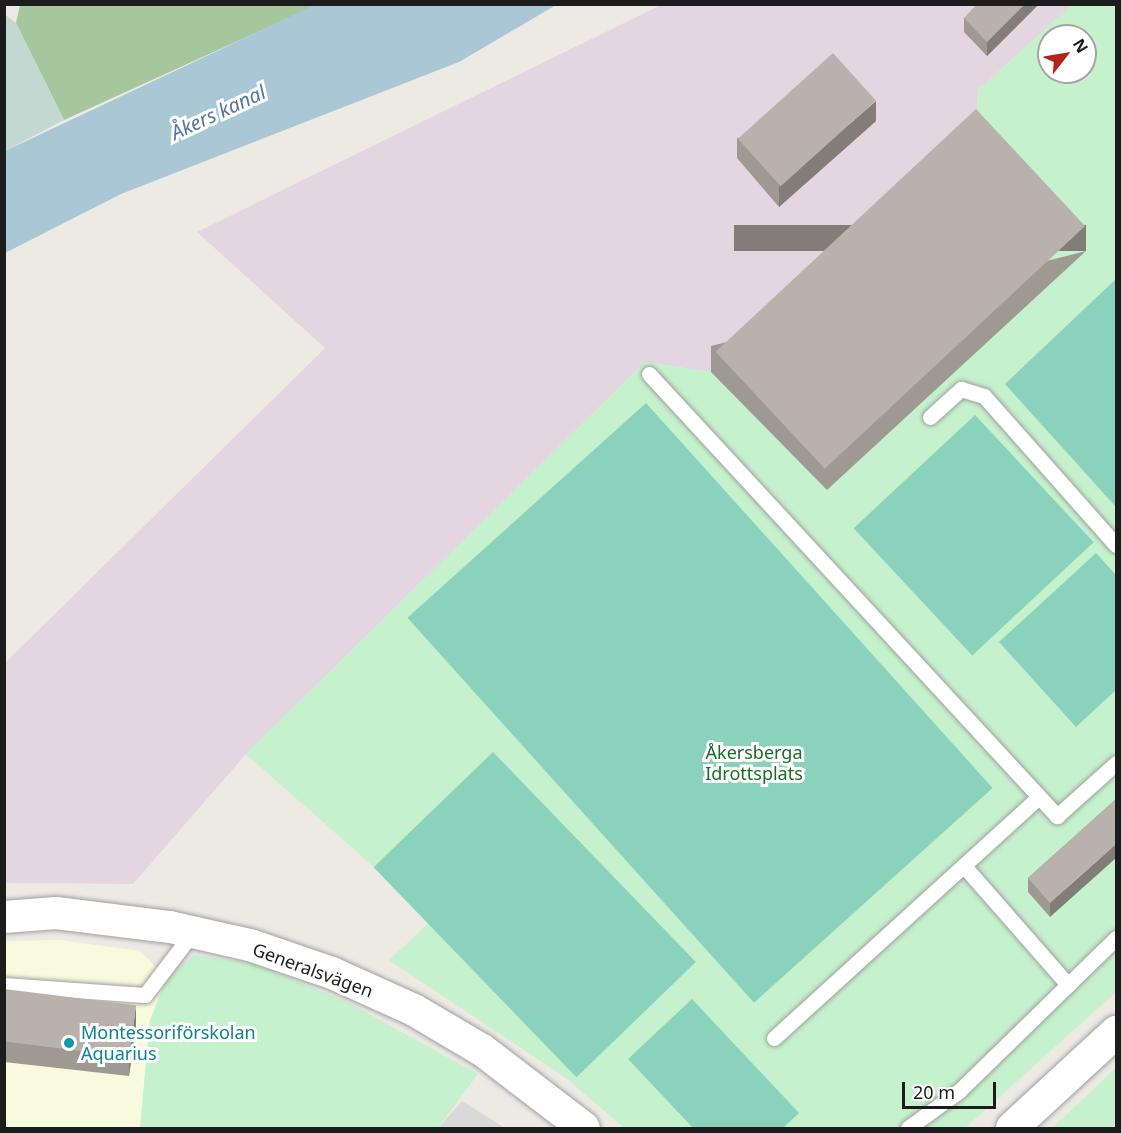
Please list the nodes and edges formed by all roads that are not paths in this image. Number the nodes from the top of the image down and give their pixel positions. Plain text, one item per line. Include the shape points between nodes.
1 (649, 374) dead end
2 (930, 417) dead end
3 (1116, 545) edge
4 (1116, 763) edge
5 (1039, 797) junction
6 (964, 866) junction
7 (4, 917) edge
8 (193, 932) junction
9 (1116, 938) edge
10 (4, 985) edge
11 (1068, 985) junction
12 (1116, 1032) edge
13 (774, 1038) dead end
14 (584, 1128) edge
15 (908, 1128) edge
16 (1012, 1128) edge

1 - 5 lane
2 - 3 lane via 961,389 984,396
4 - 5 lane via 1057,816
5 - 6 lane
6 - 11 lane
6 - 13 lane
7 - 8 street, Generalsvägen via 57,913
8 - 10 lane via 145,995
8 - 14 street, Generalsvägen via 250,945 332,973 414,1010 482,1050
9 - 11 lane
11 - 15 lane via 959,1091
12 - 16 street

